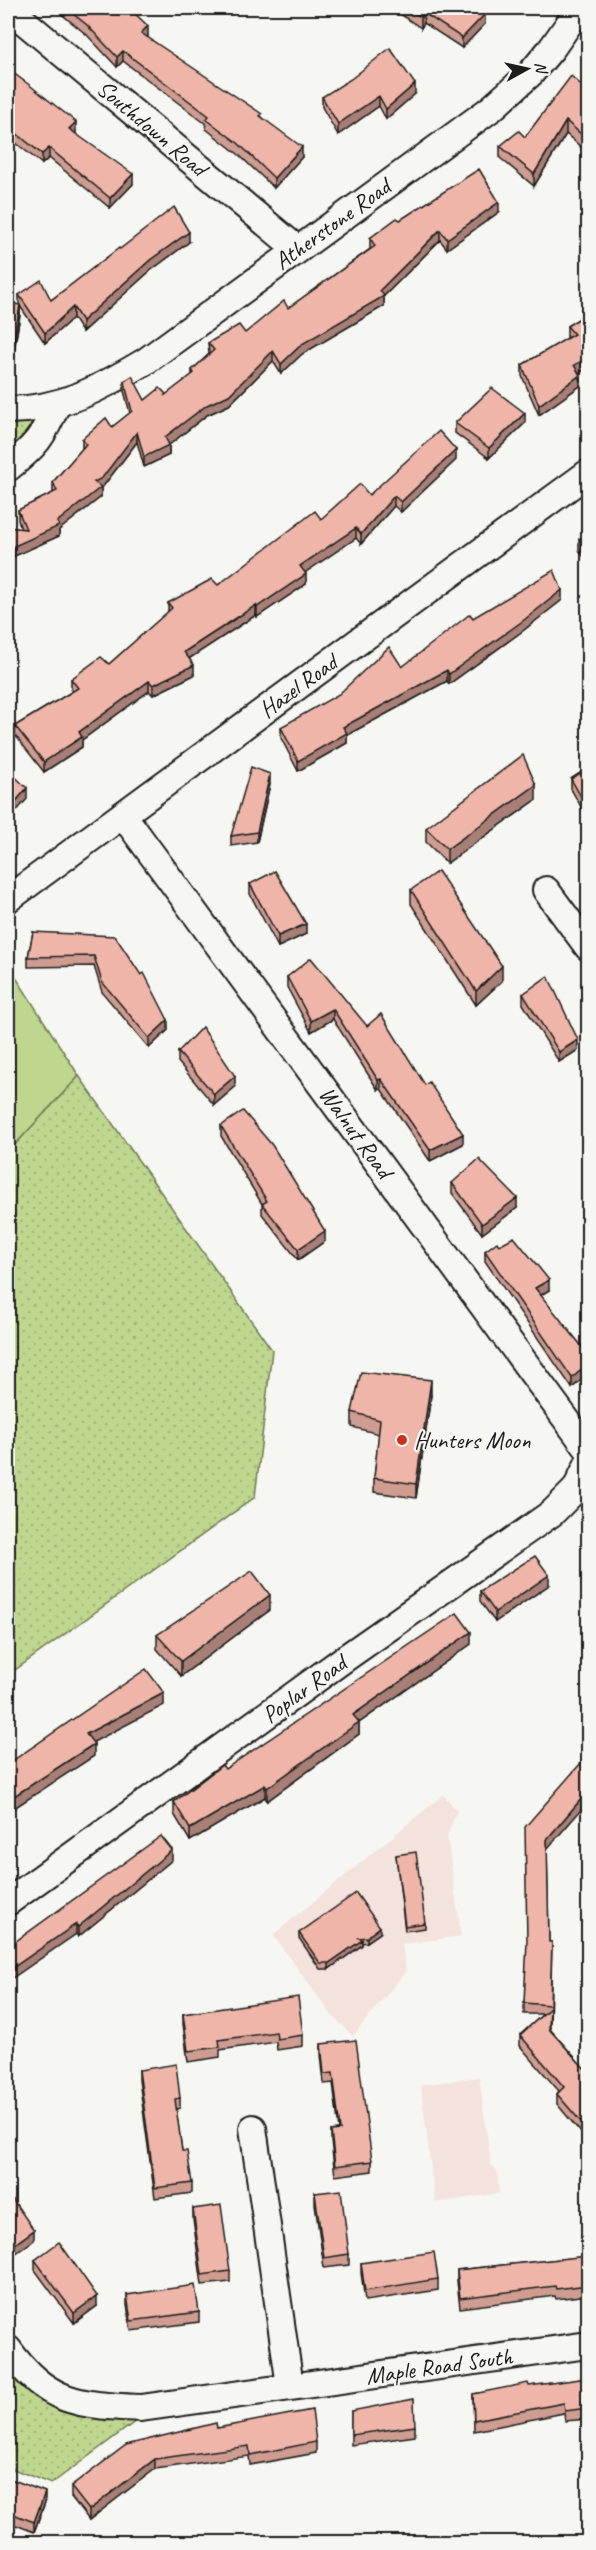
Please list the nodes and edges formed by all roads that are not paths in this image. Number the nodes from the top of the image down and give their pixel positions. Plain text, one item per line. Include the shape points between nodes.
1 (8, 8) edge
2 (580, 8) edge
3 (297, 249) junction
4 (57, 404) junction
5 (8, 410) edge
6 (8, 468) edge
7 (588, 473) edge
8 (123, 814) junction
9 (546, 890) dead end
10 (8, 899) edge
11 (588, 947) edge
12 (588, 1449) edge
13 (588, 1464) edge
14 (8, 1902) edge
15 (253, 2128) dead end
16 (588, 2345) edge
17 (8, 2349) edge
18 (290, 2386) junction

1 - 3 street, Southdown Road
2 - 3 street, Atherstone Road via 531,73 492,108
3 - 4 street, Atherstone Road via 146,361 101,388
4 - 5 street, Atherstone Road
4 - 6 street via 31,450
7 - 8 street, Hazel Road
8 - 10 street, Hazel Road
8 - 12 street, Walnut Road
9 - 11 street
13 - 14 street, Poplar Road via 576,1489 552,1513
15 - 18 street
16 - 18 street, Maple Road South
17 - 18 street, Maple Road South via 26,2374 57,2396 98,2406 141,2408

